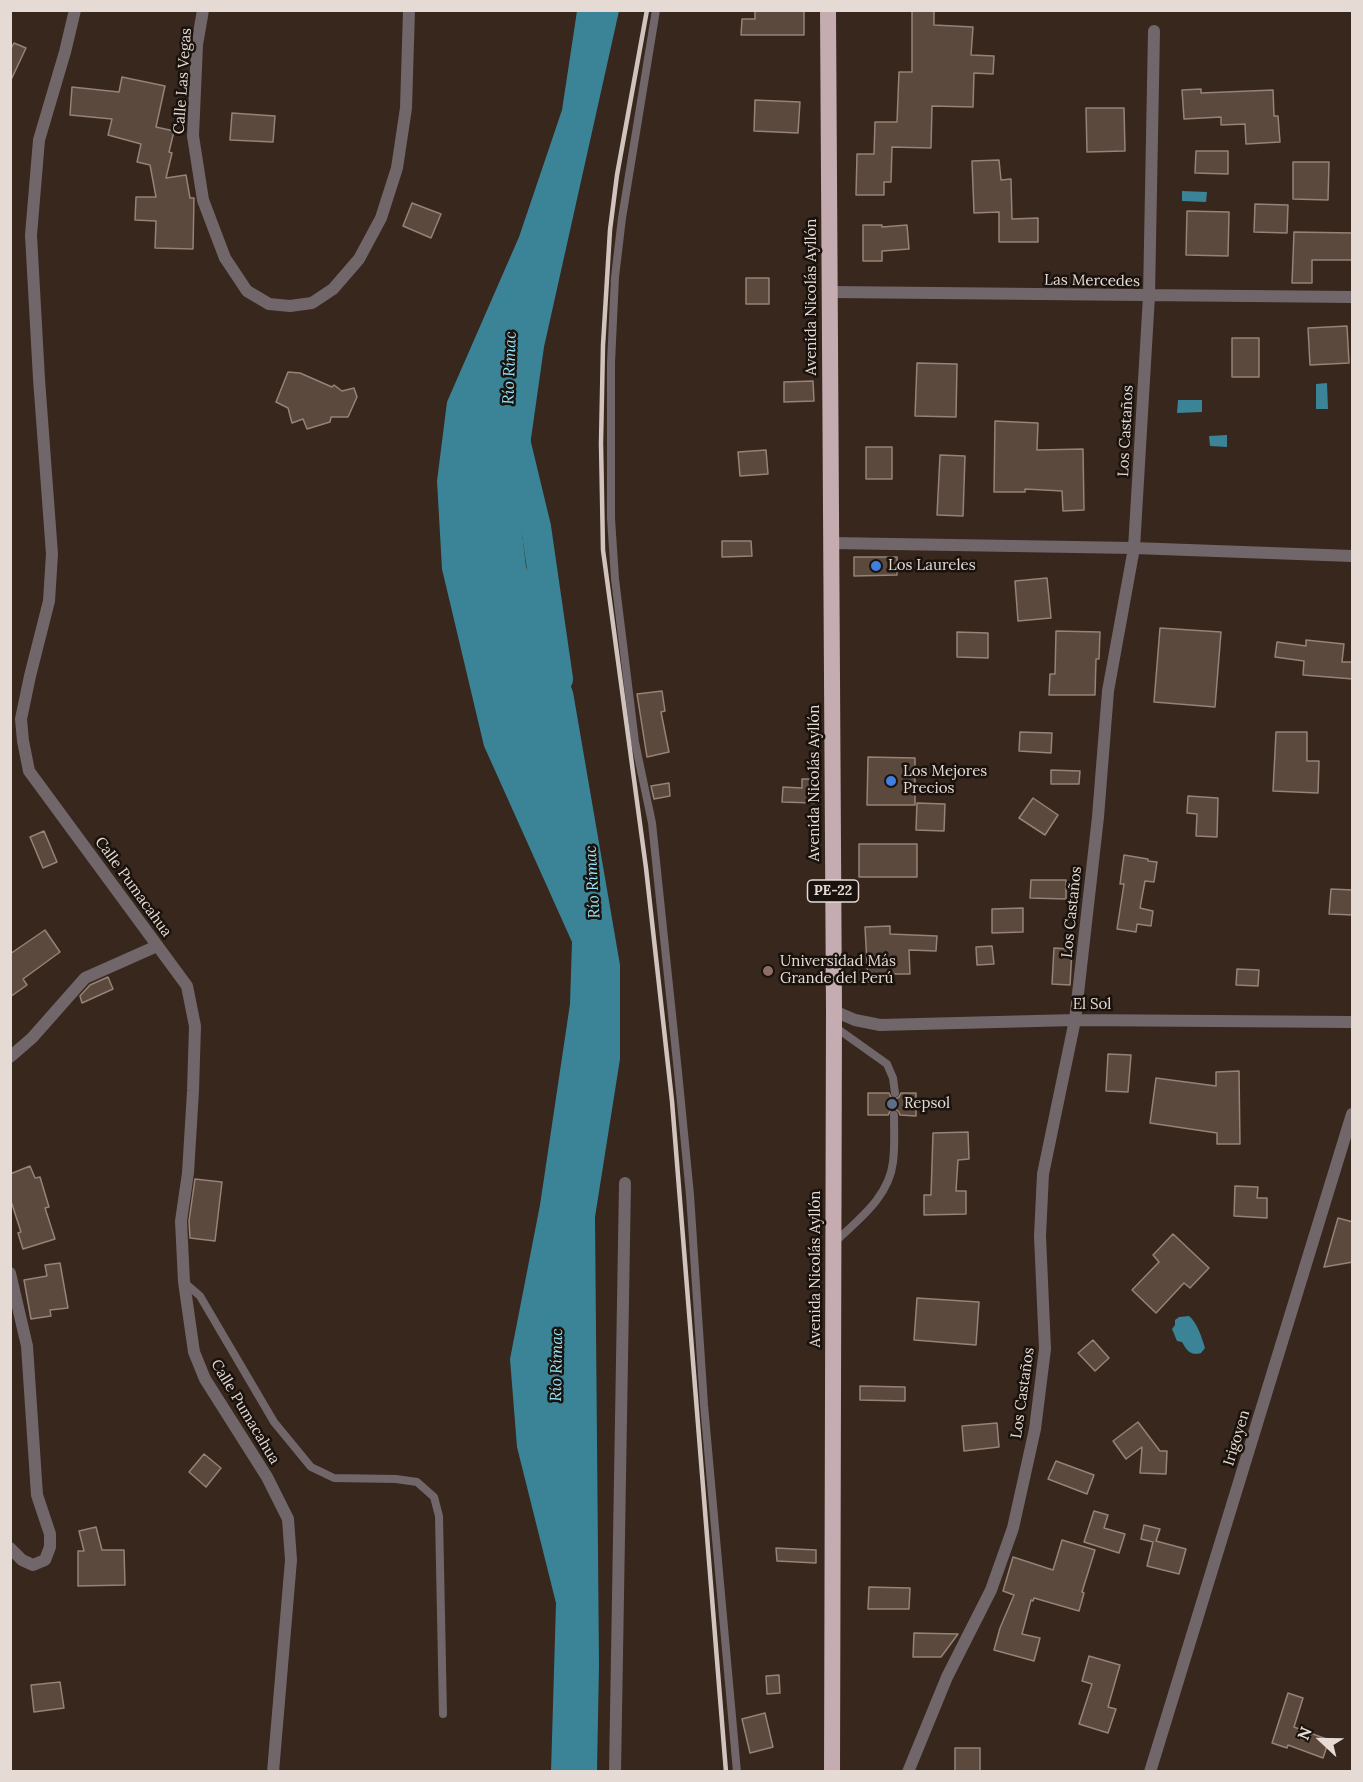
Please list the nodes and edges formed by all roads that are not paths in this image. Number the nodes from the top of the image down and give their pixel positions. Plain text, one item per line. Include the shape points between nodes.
1 (75, 10) edge
2 (203, 10) edge
3 (409, 10) edge
4 (656, 10) edge
5 (828, 10) edge
6 (1154, 31) dead end
7 (831, 292) junction
8 (1149, 296) junction
9 (1353, 297) edge
10 (832, 543) junction
11 (1134, 548) junction
12 (1353, 556) edge
13 (157, 946) junction
14 (834, 1019) junction
15 (1075, 1020) junction
16 (1353, 1022) edge
17 (10, 1057) edge
18 (895, 1093) dead end
19 (1353, 1113) edge
20 (894, 1115) dead end
21 (625, 1183) dead end
22 (834, 1244) junction
23 (10, 1274) edge
24 (184, 1282) junction
25 (14, 1300) edge
26 (10, 1548) edge
27 (443, 1714) dead end
28 (273, 1772) edge
29 (615, 1772) edge
30 (737, 1772) edge
31 (832, 1772) edge
32 (908, 1772) edge
33 (1150, 1772) edge

1 - 13 street, Calle Pumacahua via 39,140 31,235 52,554 49,601 21,719 22,741 29,771
2 - 3 street, Calle Las Vegas via 197,45 193,136 203,200 225,258 247,291 269,304 291,306 312,303 333,289 359,259 381,218 397,168 406,108
4 - 30 lane via 615,277 611,518 635,742 652,823 678,1072
5 - 7 highway, Avenida Nicolás Ayllón / PE-22
6 - 8 street, Los Castaños
7 - 8 street, Las Mercedes
7 - 10 highway, Avenida Nicolás Ayllón / PE-22
8 - 9 street, Las Mercedes
8 - 11 street, Los Castaños
10 - 11 street
10 - 14 highway, Avenida Nicolás Ayllón / PE-22
11 - 12 street
11 - 15 street, Los Castaños via 1108,691
13 - 17 street via 85,978
13 - 24 street, Calle Pumacahua via 187,986 195,1026 188,1173 181,1221
14 - 15 street, El Sol via 880,1025
14 - 18 lane via 887,1064
14 - 22 highway, Avenida Nicolás Ayllón / PE-22
15 - 16 street, El Sol
15 - 32 street, Los Castaños via 1044,1174 1040,1236 1045,1349 1035,1429 1013,1528 991,1590 947,1677
19 - 33 street, Irigoyen
20 - 22 lane via 893,1162 888,1183 877,1202
21 - 29 street
22 - 31 highway, Avenida Nicolás Ayllón / PE-22
23 - 25 street
24 - 27 lane via 200,1296 274,1422 311,1467 334,1478 417,1482 434,1497 439,1516
24 - 28 street, Calle Pumacahua via 194,1352 205,1379 267,1477 288,1519 291,1560
25 - 26 street via 27,1346 37,1495 50,1534 50,1547 45,1560 33,1565

